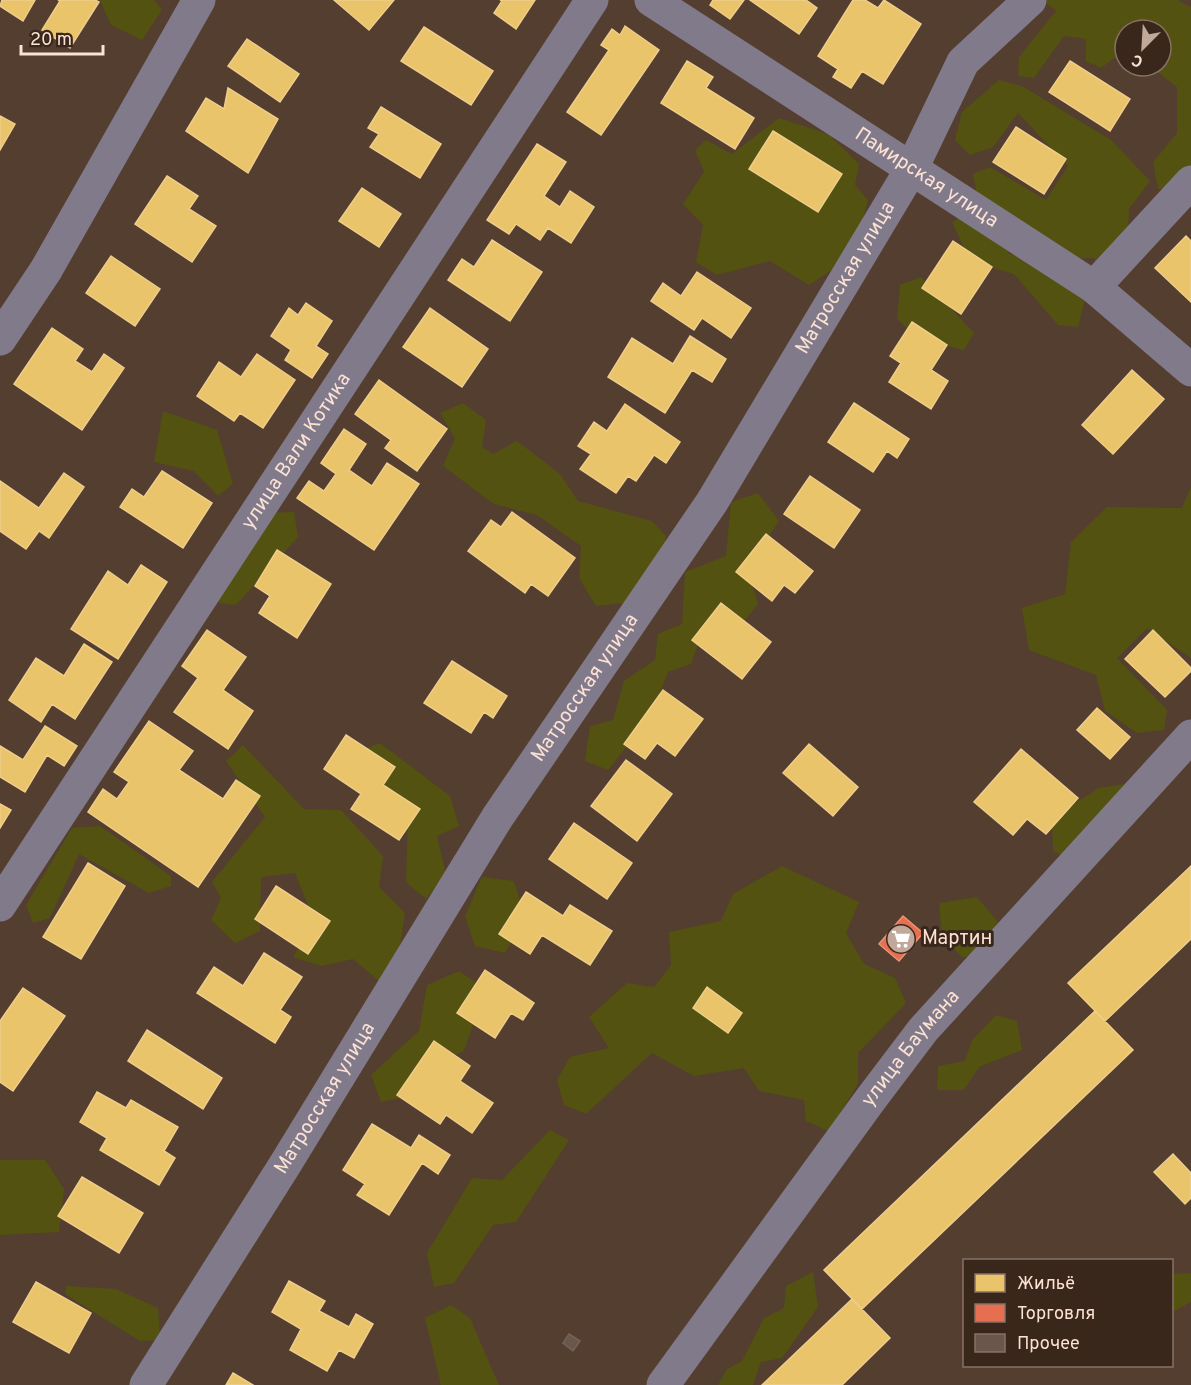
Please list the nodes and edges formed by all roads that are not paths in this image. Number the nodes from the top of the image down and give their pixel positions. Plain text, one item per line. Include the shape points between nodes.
1 (199, 0) edge
2 (592, 0) edge
3 (651, 0) edge
4 (1030, 0) edge
5 (912, 168) junction
6 (1191, 182) edge
7 (1094, 287) junction
8 (0, 339) edge
9 (1191, 370) edge
10 (1191, 735) edge
11 (0, 904) edge
12 (146, 1385) edge
13 (663, 1385) edge

1 - 8 street via 46,270
2 - 11 street, улица Вали Котика
3 - 5 street, Памирская улица
4 - 5 street, Матросская улица via 963,62
5 - 7 street, Памирская улица
5 - 12 street, Матросская улица via 712,502 497,818
6 - 7 street
7 - 9 street, Памирская улица
10 - 13 street, улица Баумана via 923,1030

